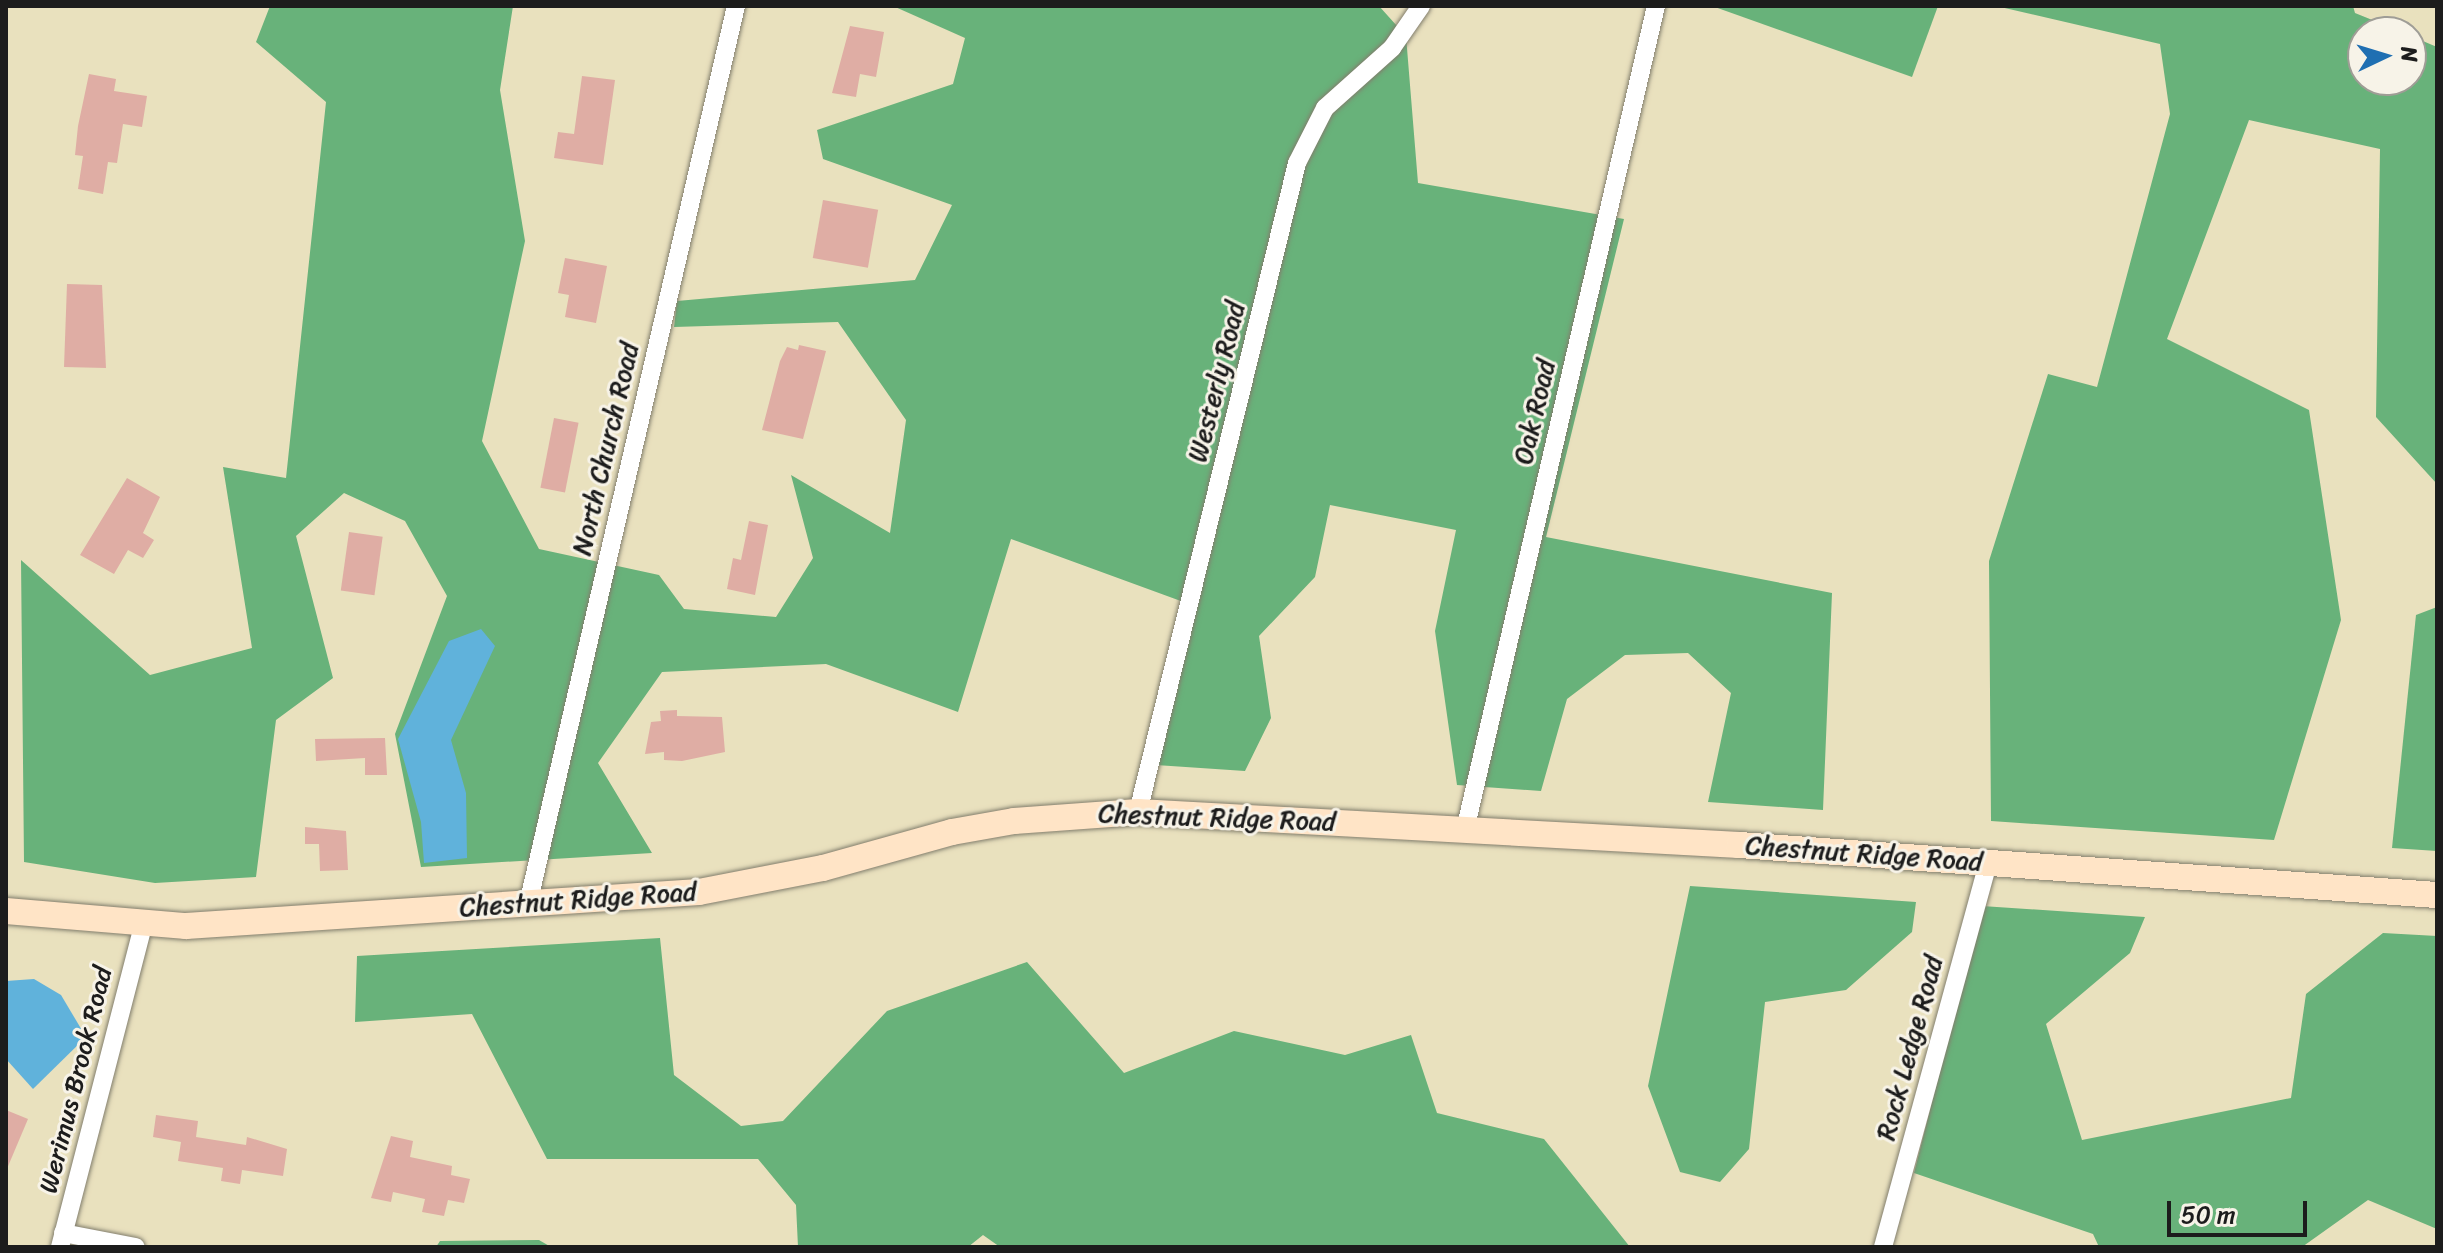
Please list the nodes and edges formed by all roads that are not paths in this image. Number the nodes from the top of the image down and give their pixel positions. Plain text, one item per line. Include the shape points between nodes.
1 (736, 6) edge
2 (1421, 6) edge
3 (1656, 6) edge
4 (1138, 812) junction
5 (1465, 830) junction
6 (1988, 863) junction
7 (2437, 895) edge
8 (528, 904) junction
9 (6, 911) edge
10 (143, 925) junction
11 (62, 1240) edge
12 (136, 1247) edge
13 (1883, 1247) edge

1 - 8 street, North Church Road
2 - 4 street, Westerly Road via 1392,48 1325,108 1297,163
3 - 5 street, Oak Road
4 - 5 main road, Chestnut Ridge Road
4 - 8 main road, Chestnut Ridge Road via 1014,821 952,832 823,868 699,892
5 - 6 main road, Chestnut Ridge Road
6 - 7 main road, Chestnut Ridge Road
6 - 13 street, Rock Ledge Road
8 - 10 main road, Chestnut Ridge Road via 241,925
9 - 10 main road, Chestnut Ridge Road
10 - 11 street, Werimus Brook Road
11 - 12 street

